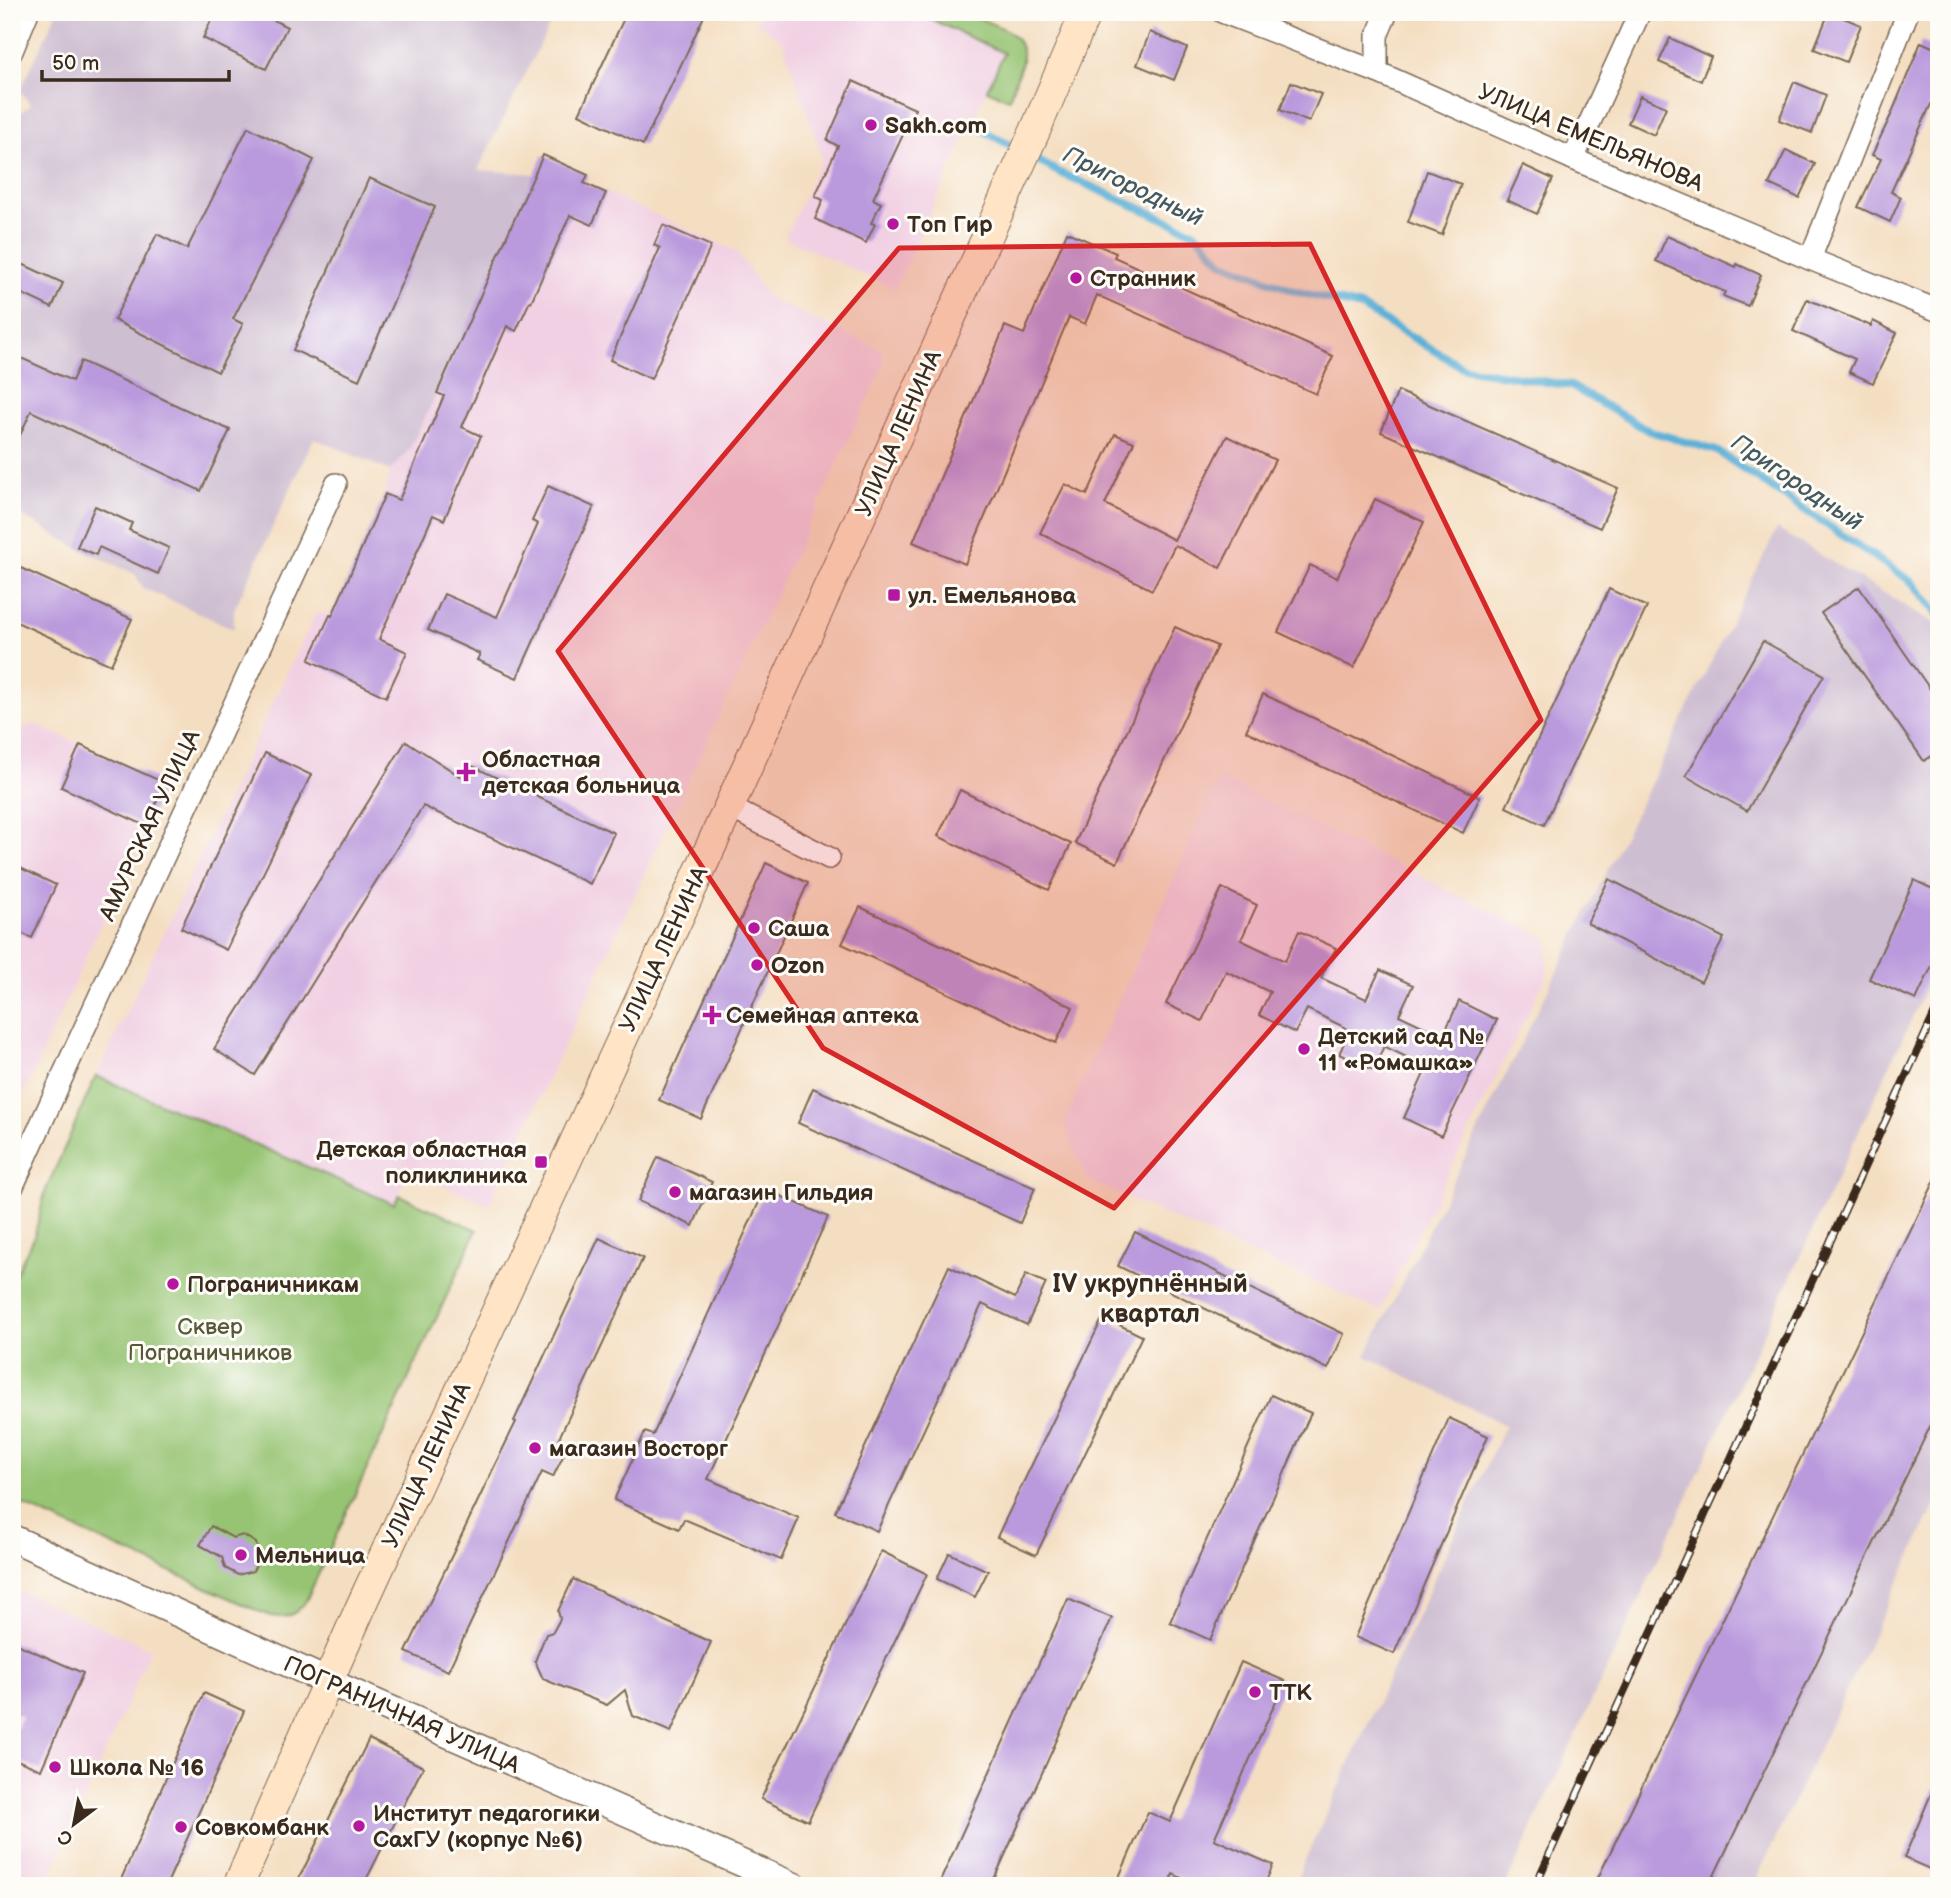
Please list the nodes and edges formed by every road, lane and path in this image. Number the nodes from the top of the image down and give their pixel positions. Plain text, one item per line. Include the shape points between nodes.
1 (28, 12) edge
2 (1086, 12) edge
3 (1222, 12) edge
4 (1387, 12) edge
5 (1640, 12) edge
6 (1908, 12) edge
7 (12, 51) edge
8 (1377, 72) junction
9 (1573, 159) junction
10 (1810, 259) junction
11 (1939, 311) edge
12 (336, 484) dead end
13 (729, 807) junction
14 (829, 858) dead end
15 (12, 1188) edge
16 (12, 1538) edge
17 (329, 1682) junction
18 (239, 1886) edge
19 (794, 1886) edge

1 - 7 street
2 - 13 main road, УЛИЦА ЛЕНИНА
3 - 8 street, УЛИЦА ЕМЕЛЬЯНОВА
4 - 8 street via 1377,36
5 - 9 street
6 - 10 street
8 - 9 street, УЛИЦА ЕМЕЛЬЯНОВА
9 - 10 street, УЛИЦА ЕМЕЛЬЯНОВА
10 - 11 street, УЛИЦА ЕМЕЛЬЯНОВА
12 - 15 street, АМУРСКАЯ УЛИЦА
13 - 14 street
13 - 17 main road, УЛИЦА ЛЕНИНА
16 - 17 street, ПОГРАНИЧНАЯ УЛИЦА
17 - 18 main road, УЛИЦА ЛЕНИНА
17 - 19 street, ПОГРАНИЧНАЯ УЛИЦА

